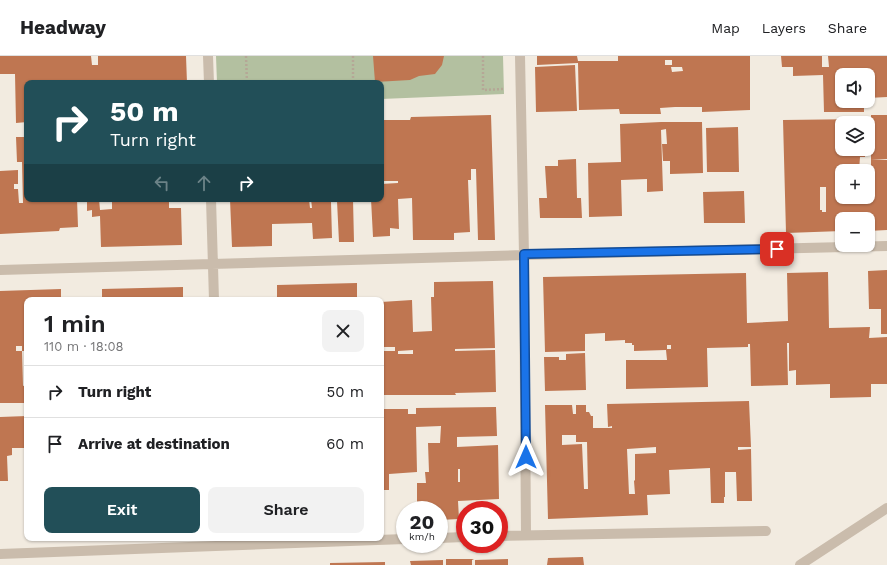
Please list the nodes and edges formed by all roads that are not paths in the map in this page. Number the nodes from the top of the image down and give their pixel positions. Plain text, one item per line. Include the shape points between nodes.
1 (208, 56) edge
2 (520, 56) edge
3 (209, 80) edge
4 (211, 202) edge
5 (887, 246) edge
6 (524, 254) junction
7 (213, 264) junction
8 (0, 270) edge
9 (214, 297) edge
10 (887, 508) edge
11 (766, 531) dead end
12 (526, 535) junction
13 (508, 536) edge
14 (384, 539) edge
15 (396, 539) edge
16 (283, 541) edge
17 (222, 542) edge
18 (0, 554) edge
19 (800, 565) edge

1 - 3 street
2 - 6 street
4 - 7 street
5 - 6 street
6 - 7 street
6 - 12 street
7 - 8 street
7 - 9 street
10 - 19 street
11 - 12 street
12 - 13 street
14 - 15 street
16 - 17 street
17 - 18 street

